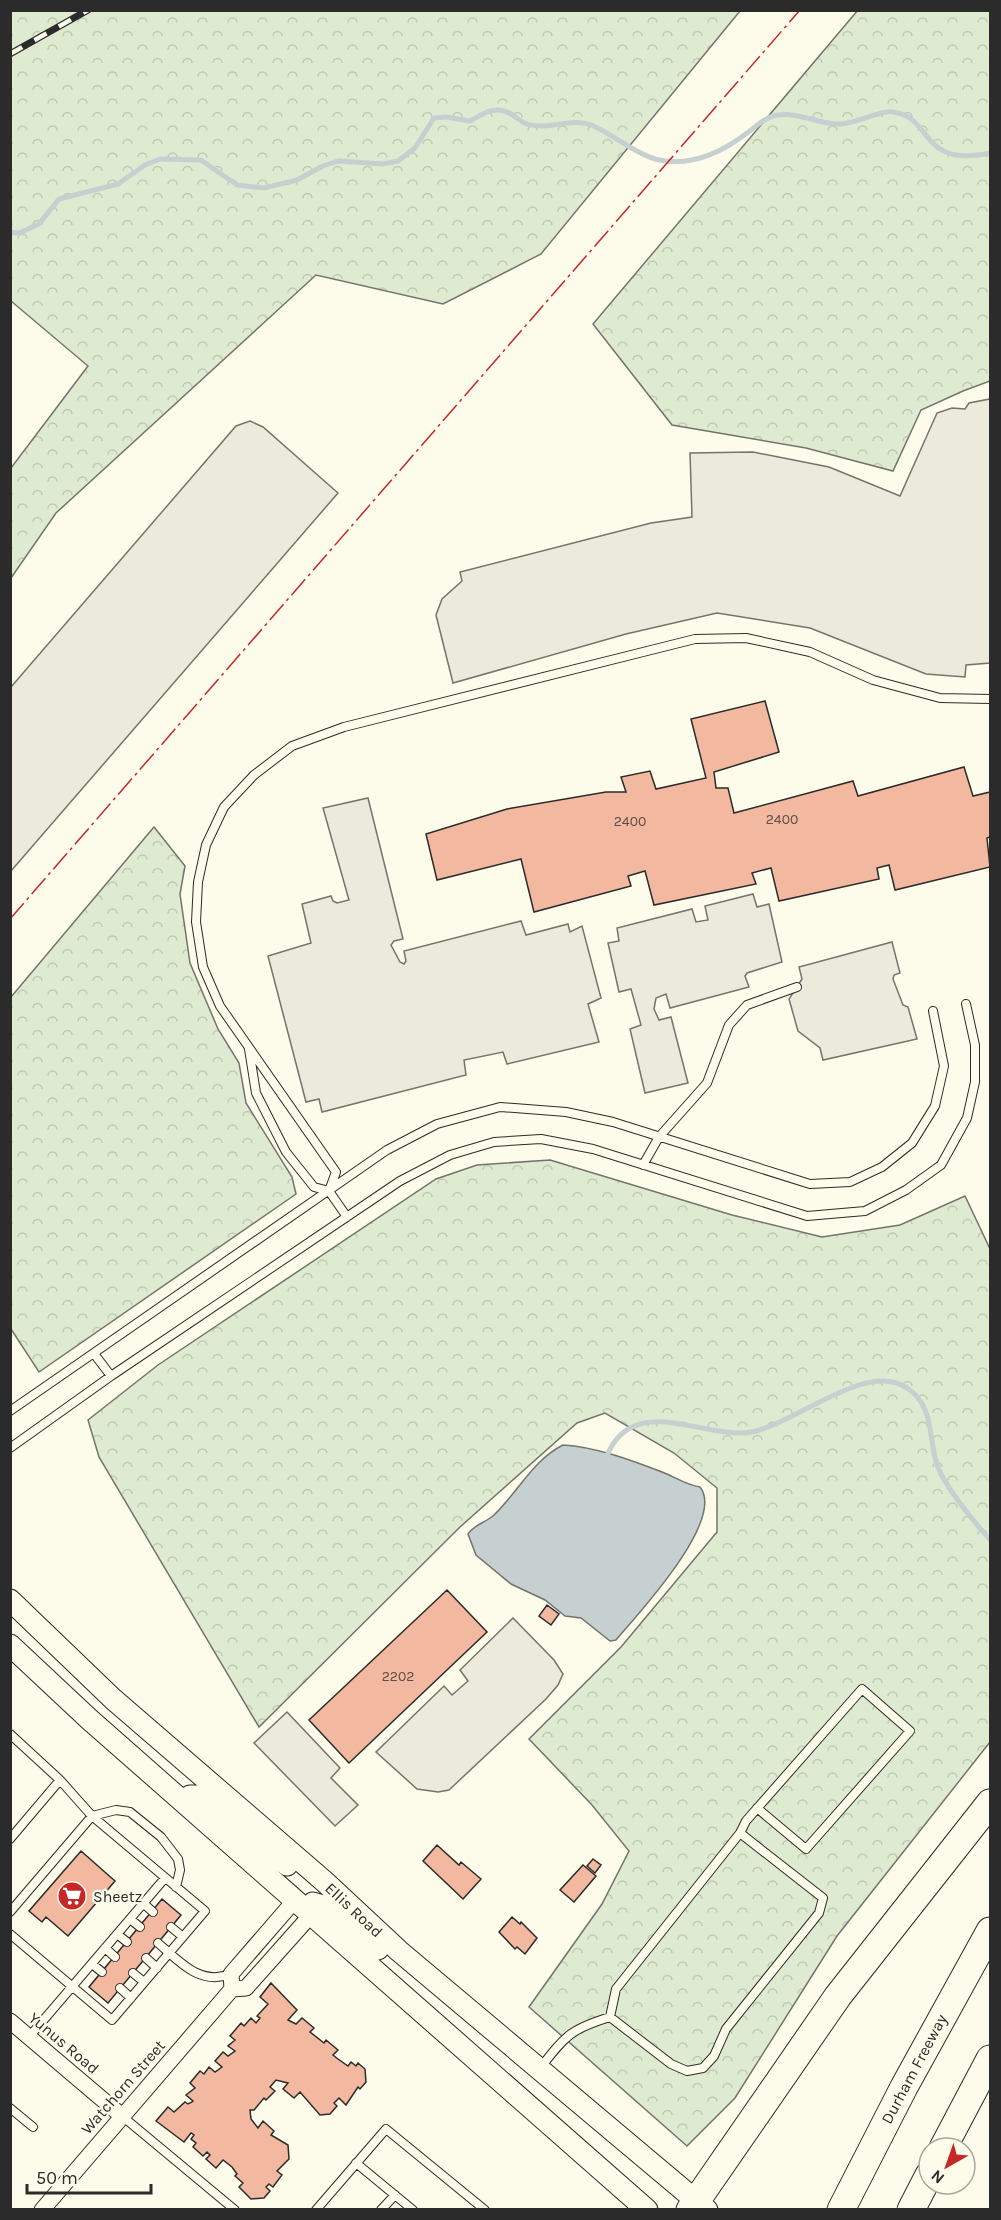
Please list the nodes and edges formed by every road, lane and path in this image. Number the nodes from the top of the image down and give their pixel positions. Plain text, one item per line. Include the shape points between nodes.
1 (990, 699) edge
2 (796, 987) dead end
3 (966, 1004) dead end
4 (933, 1011) dead end
5 (249, 1046) junction
6 (659, 1137) junction
7 (643, 1165) junction
8 (329, 1191) junction
9 (347, 1217) junction
10 (95, 1355) junction
11 (111, 1376) junction
12 (10, 1411) edge
13 (10, 1448) edge
14 (10, 1600) edge
15 (10, 1645) edge
16 (10, 1734) edge
17 (60, 1780) junction
18 (177, 1796) junction
19 (990, 1803) edge
20 (758, 1808) junction
21 (92, 1816) junction
22 (740, 1833) junction
23 (10, 1839) edge
24 (165, 1878) junction
25 (325, 1882) junction
26 (176, 1887) junction
27 (295, 1900) junction
28 (143, 1903) junction
29 (10, 1912) edge
30 (153, 1912) dead end
31 (312, 1915) junction
32 (130, 1919) junction
33 (140, 1927) dead end
34 (171, 1927) dead end
35 (990, 1931) edge
36 (10, 1934) edge
37 (117, 1934) junction
38 (183, 1937) junction
39 (127, 1942) dead end
40 (158, 1943) dead end
41 (105, 1948) junction
42 (170, 1953) junction
43 (115, 1957) dead end
44 (146, 1958) dead end
45 (92, 1964) junction
46 (157, 1968) junction
47 (422, 1971) junction
48 (102, 1972) dead end
49 (133, 1972) dead end
50 (144, 1982) junction
51 (231, 1982) junction
52 (72, 1987) junction
53 (120, 1988) dead end
54 (131, 1998) junction
55 (610, 2017) junction
56 (10, 2021) edge
57 (29, 2037) junction
58 (990, 2060) edge
59 (540, 2068) junction
60 (10, 2108) edge
61 (122, 2116) junction
62 (33, 2127) dead end
63 (949, 2136) edge
64 (356, 2163) junction
65 (395, 2194) junction
66 (918, 2196) edge
67 (698, 2206) edge
68 (42, 2210) edge
69 (235, 2210) edge
70 (316, 2210) edge
71 (381, 2210) edge
72 (413, 2210) edge
73 (485, 2210) edge
74 (647, 2210) edge
75 (841, 2210) edge
76 (911, 2210) edge

1 - 5 lane via 940,698 873,680 810,652 746,638 695,639 344,727 292,746 254,775 225,807 206,845 198,882 196,922 203,967 220,1006
2 - 6 lane via 747,1005 729,1025 706,1083
3 - 7 lane via 975,1045 975,1082 967,1118 941,1165 906,1190 865,1211 807,1216
4 - 6 lane via 944,1066 935,1106 912,1143 882,1167 850,1182 810,1184
5 - 8 lane via 336,1172
5 - 8 lane via 256,1093 286,1152 314,1187
6 - 7 lane
6 - 8 lane via 566,1112 500,1107 437,1124 387,1150
7 - 9 lane via 593,1149 541,1139 494,1142 450,1155 400,1181
8 - 9 lane
8 - 10 lane
9 - 11 lane
10 - 11 lane
10 - 12 lane
11 - 13 lane
14 - 25 main road, Ellis Road via 113,1699
15 - 18 main road, Ellis Road
16 - 17 lane
17 - 21 lane
17 - 23 lane
18 - 25 main road via 197,1796 297,1872
18 - 27 main road, Ellis Road
19 - 67 highway via 838,1996
20 - 20 lane via 862,1689 910,1731 806,1849
20 - 22 lane
21 - 24 lane
21 - 26 lane via 116,1810 130,1812 161,1837 178,1859
21 - 29 lane
22 - 55 lane via 616,1989
22 - 55 lane via 824,1898 819,1913 726,2029 714,2056 703,2068 687,2071 671,2064
24 - 26 lane
24 - 28 lane
25 - 47 main road, Ellis Road
26 - 38 lane via 205,1911
27 - 31 main road, Ellis Road
27 - 47 main road via 323,1906 400,1965
27 - 51 street, Watchorn Street
28 - 30 lane
28 - 32 lane
31 - 51 street, Watchorn Street via 246,1989
31 - 74 main road, Ellis Road
32 - 33 lane
32 - 37 lane
34 - 38 lane
35 - 75 highway, Durham Freeway
36 - 52 lane
37 - 39 lane
37 - 41 lane
38 - 42 lane
40 - 42 lane
41 - 43 lane
41 - 45 lane
42 - 46 lane
42 - 51 lane via 199,1976
44 - 46 lane
45 - 48 lane
45 - 52 lane
46 - 50 lane
47 - 59 main road, Ellis Road
49 - 50 lane
50 - 54 lane
51 - 61 street, Watchorn Street
52 - 54 lane via 112,2020
52 - 57 lane
53 - 54 lane
55 - 59 lane via 581,2026 564,2037
56 - 57 street, Yunus Road
57 - 61 street, Yunus Road
58 - 63 highway
59 - 67 main road, Ellis Road
60 - 62 lane
61 - 68 street, Watchorn Street
61 - 69 lane
64 - 65 lane
64 - 70 lane
64 - 73 lane via 386,2128
65 - 71 lane
65 - 72 lane
66 - 76 highway

